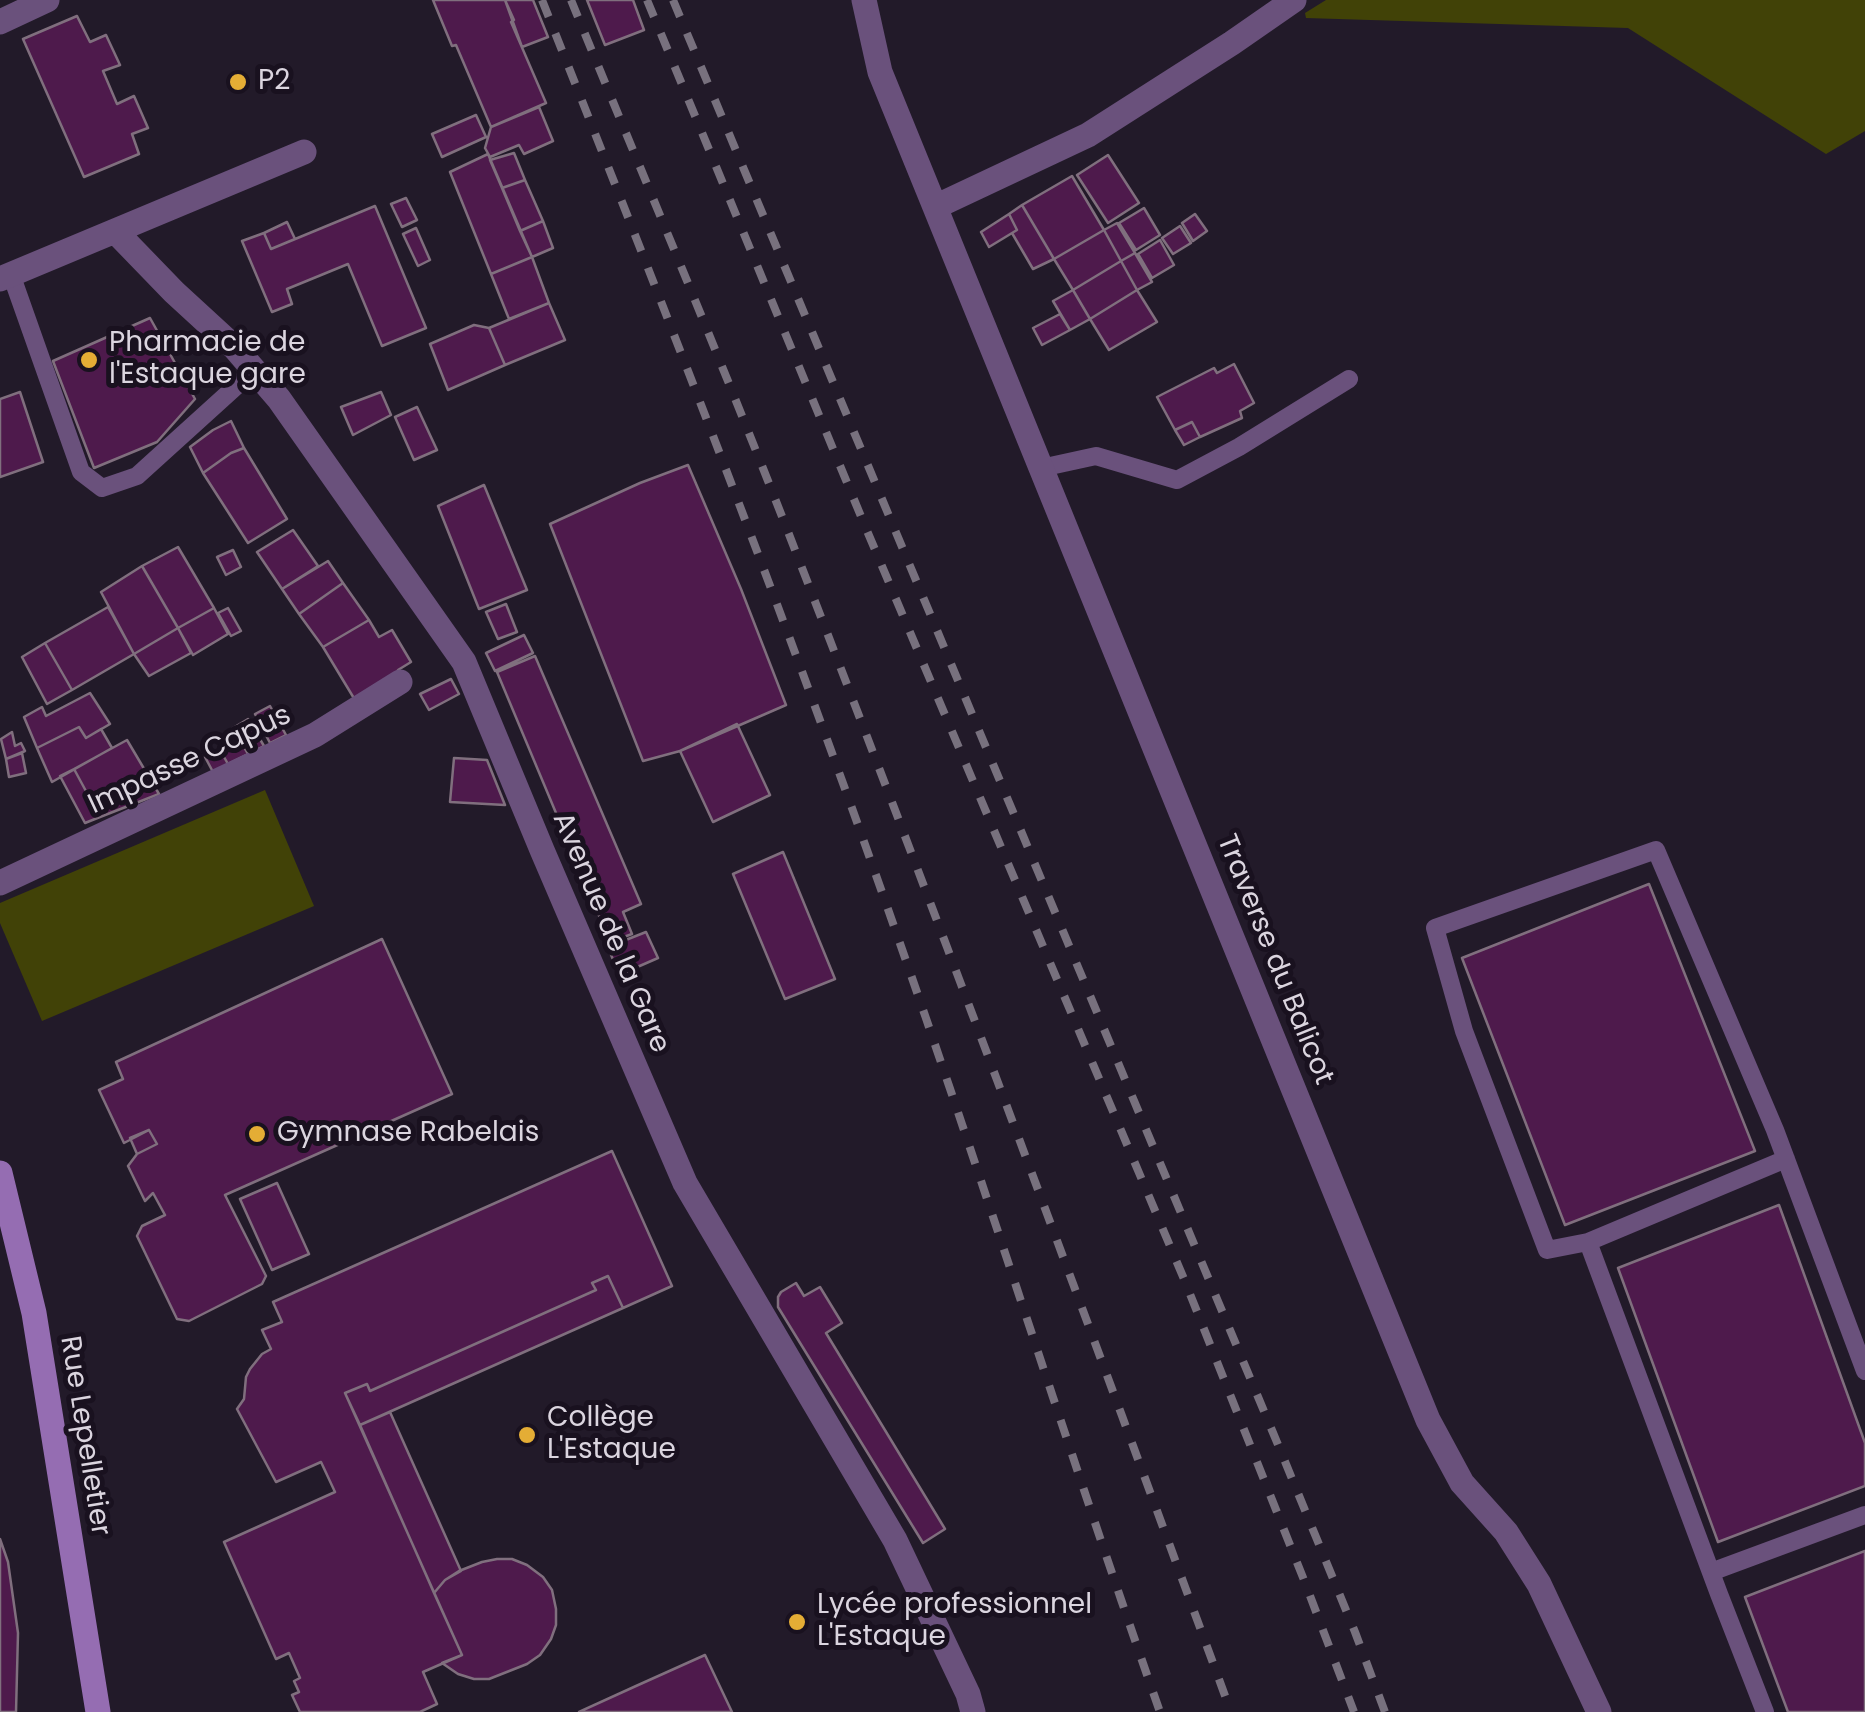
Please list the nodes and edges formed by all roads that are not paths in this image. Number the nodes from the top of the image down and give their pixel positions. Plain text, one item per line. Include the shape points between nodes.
1 (47, 0) edge
2 (864, 0) edge
3 (1294, 0) edge
4 (0, 22) edge
5 (304, 152) dead end
6 (935, 207) junction
7 (115, 230) junction
8 (6, 276) edge
9 (254, 370) junction
10 (1349, 379) dead end
11 (1040, 468) junction
12 (400, 682) dead end
13 (0, 882) edge
14 (1786, 1159) junction
15 (0, 1172) edge
16 (1588, 1242) junction
17 (1865, 1371) edge
18 (1865, 1515) edge
19 (1711, 1572) junction
20 (98, 1712) edge
21 (973, 1712) edge
22 (1599, 1712) edge
23 (1766, 1712) edge

1 - 4 street
2 - 6 street, Traverse du Balicot via 880,72
3 - 6 street via 1088,135
5 - 7 street
6 - 11 street, Traverse du Balicot
7 - 8 street
7 - 9 street, Avenue de la Gare
8 - 9 lane via 80,472 102,488 136,476
9 - 21 street, Avenue de la Gare via 464,662 685,1183 895,1540
10 - 11 lane via 1177,480 1096,456
11 - 22 street, Traverse du Balicot via 1428,1420 1462,1483 1540,1584
12 - 13 street, Impasse Capus via 315,736
14 - 16 lane
14 - 16 lane via 1656,850 1435,928 1464,1031 1548,1250
14 - 17 lane
15 - 20 street, Rue Lepelletier via 34,1313
16 - 19 lane
18 - 19 lane
19 - 23 lane

